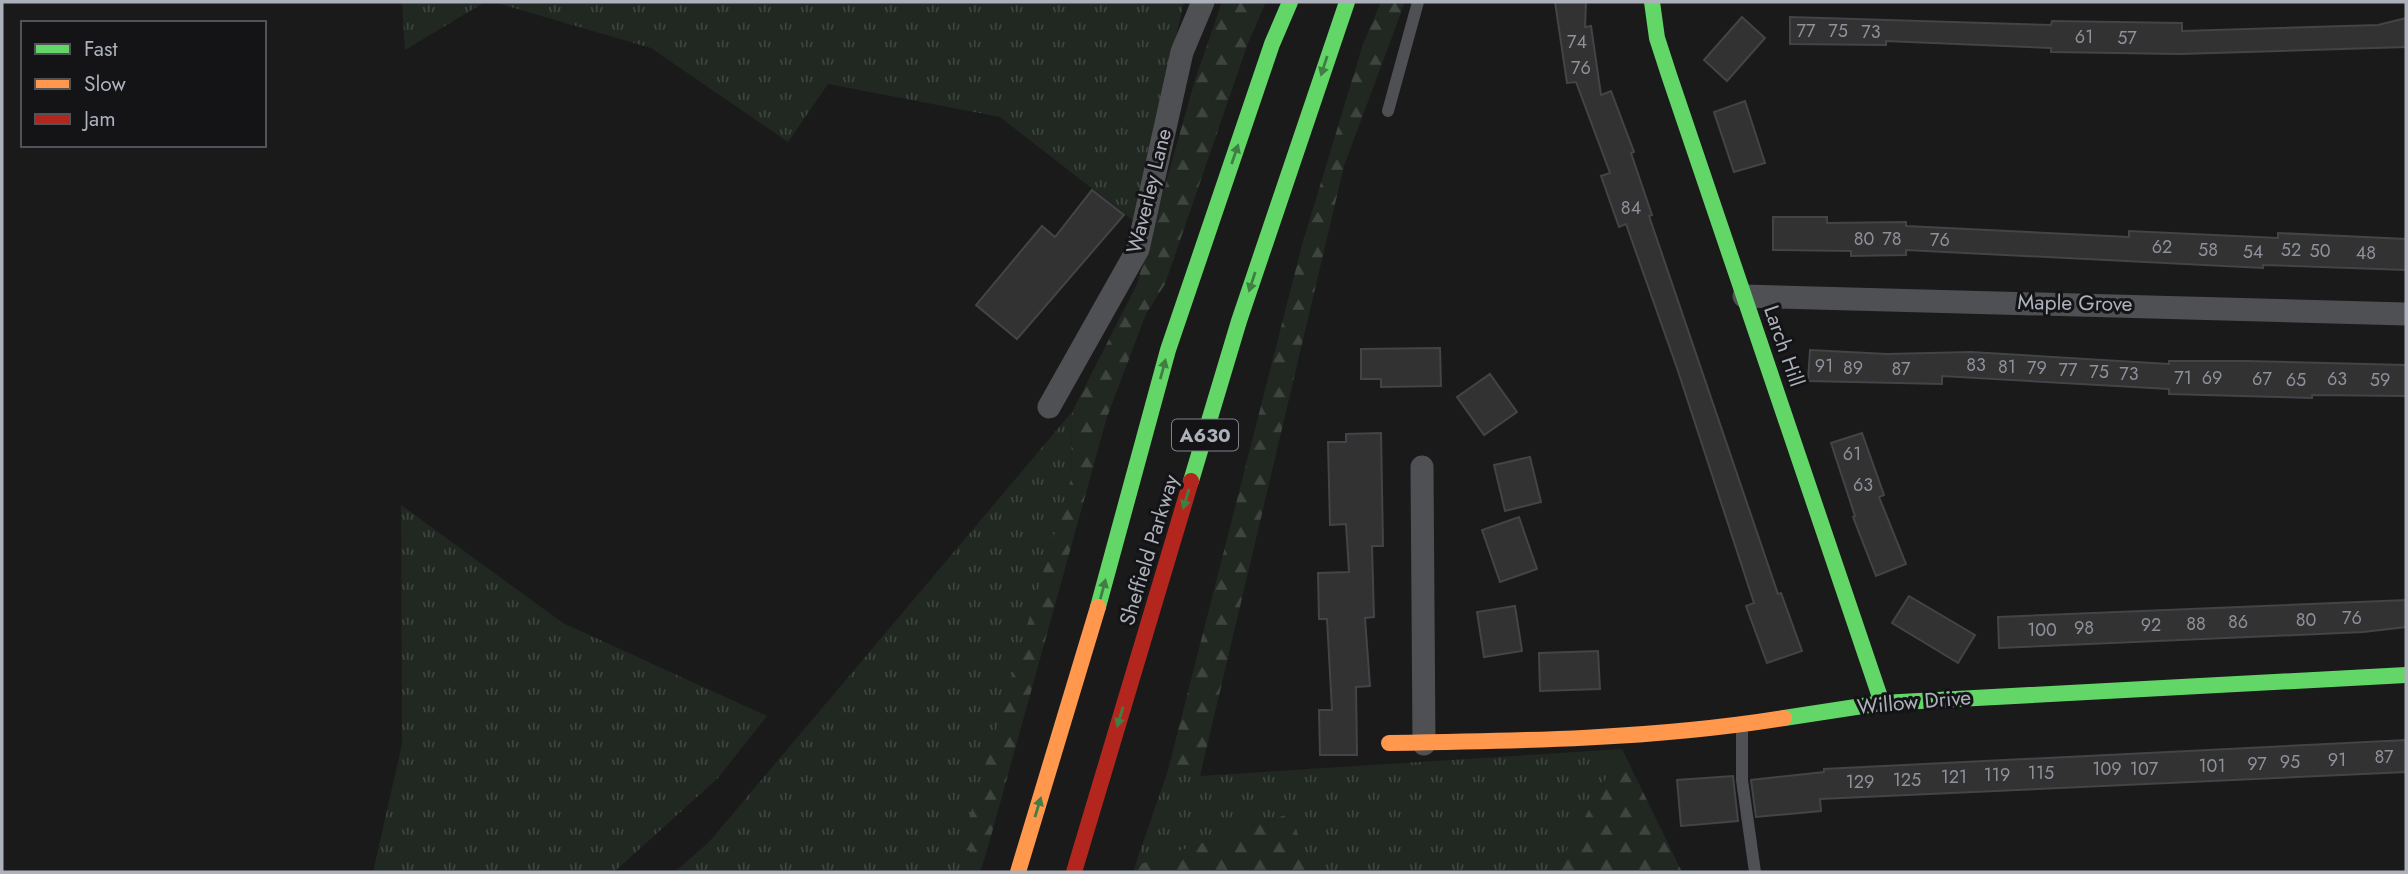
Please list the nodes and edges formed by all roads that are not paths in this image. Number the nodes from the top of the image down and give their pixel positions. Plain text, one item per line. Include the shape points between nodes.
1 (1203, 2) edge
2 (1290, 2) edge
3 (1347, 2) edge
4 (1418, 2) edge
5 (1652, 2) edge
6 (1388, 111) dead end
7 (1744, 296) junction
8 (2406, 314) edge
9 (1049, 407) dead end
10 (1422, 467) dead end
11 (2406, 676) edge
12 (1882, 703) junction
13 (1742, 724) junction
14 (1389, 743) dead end
15 (1424, 744) junction
16 (1018, 872) edge
17 (1074, 872) edge
18 (1755, 872) edge

1 - 9 street, Waverley Lane via 1182,52 1138,249
16 -> 2 main road, Sheffield Parkway / A630 via 1088,643 1168,350
3 -> 17 main road, Sheffield Parkway / A630 via 1239,321
4 - 6 lane
5 - 7 main road, Larch Hill via 1657,38
7 - 8 street, Maple Grove
7 - 12 main road, Larch Hill
10 - 15 street
11 - 12 main road, Willow Drive
12 - 13 main road, Willow Drive
13 - 15 main road, Willow Drive via 1540,741
13 - 18 lane via 1742,780
14 - 15 main road, Willow Drive

